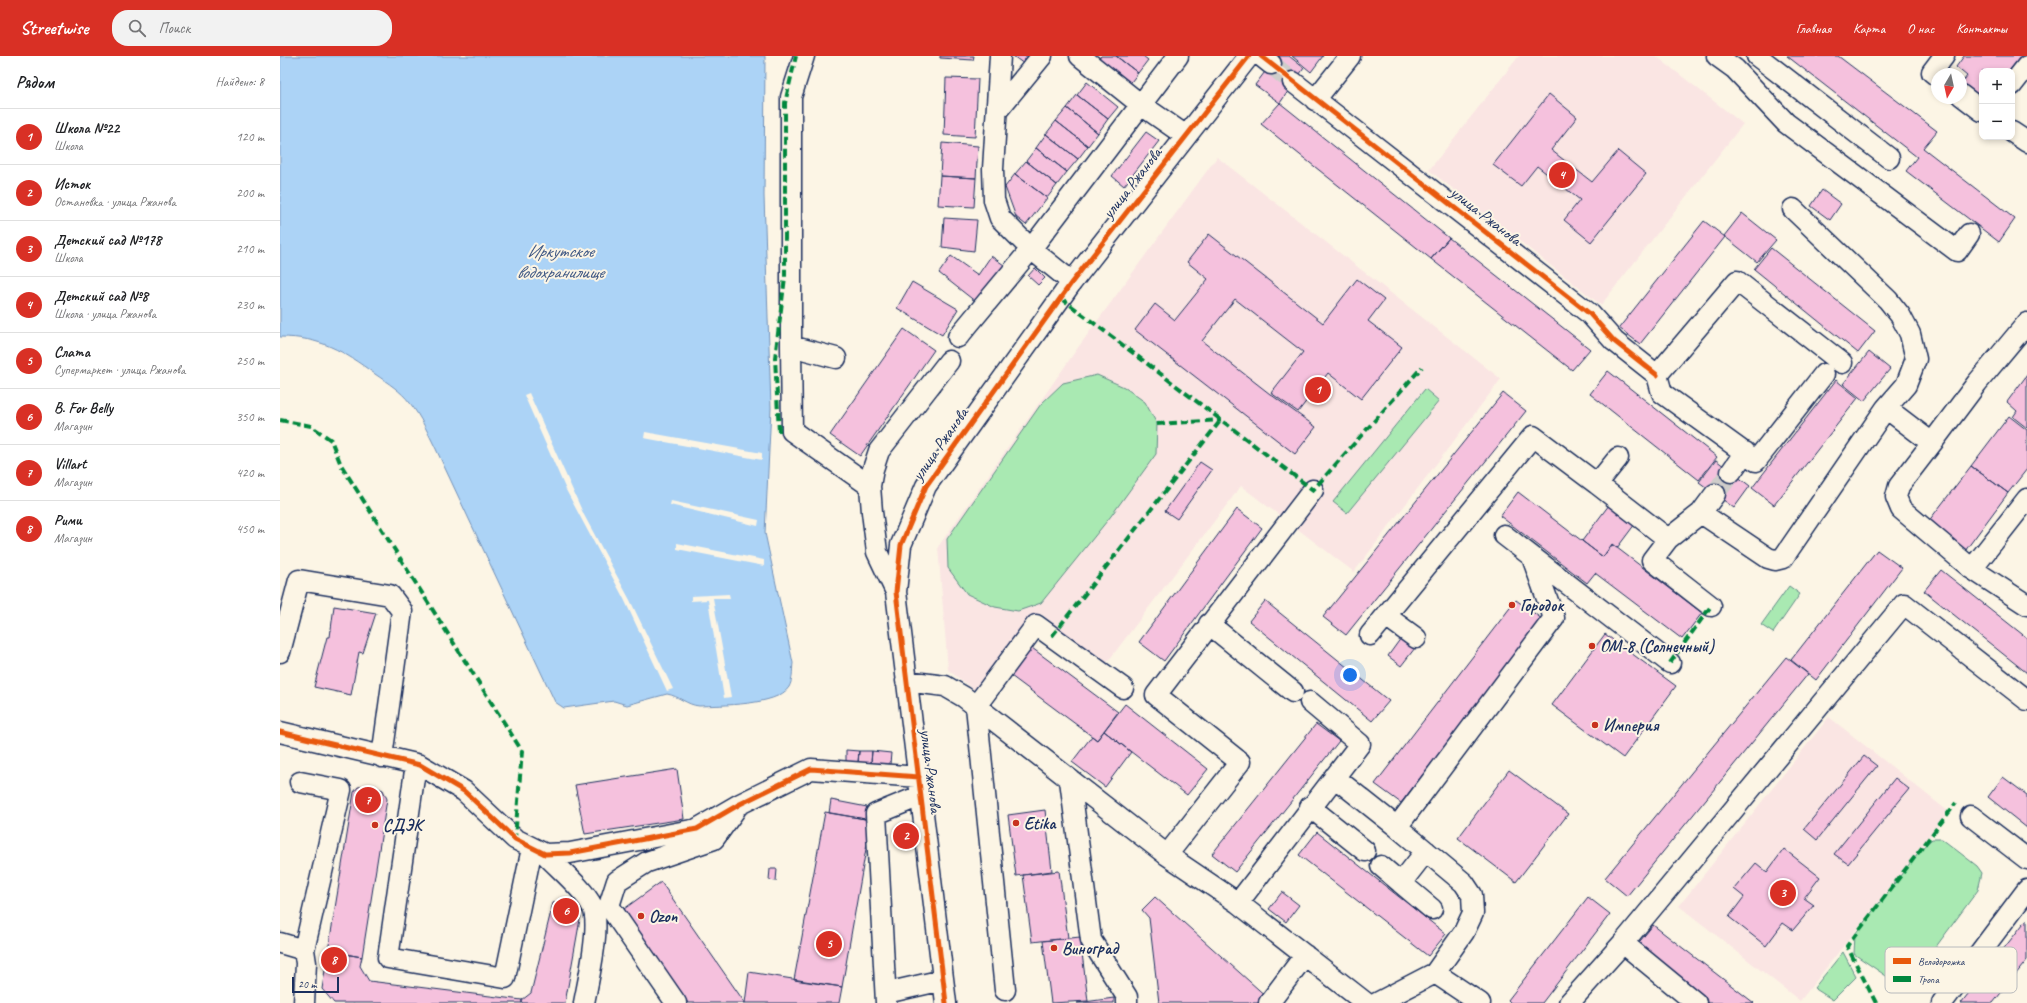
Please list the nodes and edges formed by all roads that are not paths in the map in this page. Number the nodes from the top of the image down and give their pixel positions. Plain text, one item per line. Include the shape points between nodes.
1 (804, 56) edge
2 (1000, 56) edge
3 (1042, 56) edge
4 (1080, 56) edge
5 (1178, 56) edge
6 (1249, 56) edge
7 (1350, 56) edge
8 (1717, 56) edge
9 (1757, 56) edge
10 (1944, 56) edge
11 (1740, 63) edge
12 (2027, 66) edge
13 (1935, 68) edge
14 (2015, 81) edge
15 (1293, 82) tunnel mouth
16 (1967, 99) edge
17 (1315, 100) junction
18 (1140, 104) junction
19 (1979, 109) edge
20 (997, 111) junction
21 (2015, 134) edge
22 (1186, 136) junction
23 (2027, 142) edge
24 (1889, 158) dead end
25 (1793, 210) dead end
26 (1969, 234) dead end
27 (1031, 249) junction
28 (1072, 282) junction
29 (2027, 323) edge
30 (958, 337) dead end
31 (791, 346) junction
32 (836, 358) dead end
33 (949, 361) dead end
34 (1842, 363) dead end
35 (1824, 374) dead end
36 (1657, 375) junction
37 (1886, 408) junction
38 (1932, 443) junction
39 (1745, 452) junction
40 (1618, 458) dead end
41 (1731, 472) tunnel mouth
42 (1597, 484) junction
43 (870, 486) junction
44 (1312, 490) dead end
45 (1715, 494) tunnel mouth
46 (2027, 499) edge
47 (1701, 513) junction
48 (1504, 534) dead end
49 (1668, 539) junction
50 (1532, 557) junction
51 (1972, 569) junction
52 (896, 592) junction
53 (2027, 605) edge
54 (1711, 606) dead end
55 (1386, 616) junction
56 (1209, 624) junction
57 (1370, 635) dead end
58 (1416, 638) dead end
59 (280, 652) edge
60 (1670, 663) dead end
61 (906, 681) junction
62 (1123, 688) dead end
63 (2027, 700) edge
64 (976, 706) junction
65 (280, 732) edge
66 (382, 757) junction
67 (416, 764) junction
68 (919, 777) junction
69 (1334, 777) junction
70 (1070, 780) junction
71 (300, 782) dead end
72 (920, 796) junction
73 (740, 804) junction
74 (1310, 807) junction
75 (1971, 816) dead end
76 (1397, 827) junction
77 (538, 851) junction
78 (1426, 851) junction
79 (1365, 852) dead end
80 (1167, 855) junction
81 (2027, 859) edge
82 (1381, 866) dead end
83 (1401, 883) junction
84 (2027, 890) edge
85 (1238, 903) junction
86 (1432, 909) dead end
87 (280, 943) edge
88 (1623, 943) junction
89 (1984, 947) edge
90 (304, 950) junction
91 (1305, 955) junction
92 (1436, 973) junction
93 (944, 980) junction
94 (1005, 990) dead end
95 (1950, 993) edge
96 (886, 998) edge
97 (304, 1003) edge
98 (584, 1003) edge
99 (676, 1003) edge
100 (946, 1003) edge
101 (1127, 1003) edge
102 (1268, 1003) edge
103 (1366, 1003) edge
104 (1377, 1003) edge
105 (1480, 1003) edge
106 (1569, 1003) edge
107 (1696, 1003) edge
108 (1942, 1003) edge

1 - 31 street via 791,97
2 - 20 street
3 - 20 street
4 - 18 street
5 - 18 street
6 - 22 street, улица Ржанова
7 - 17 street
8 - 11 street
9 - 24 street
10 - 13 street
11 - 26 street via 1786,123 1957,251
12 - 14 street
15 - 17 street, улица Ржанова
16 - 19 street
17 - 36 street, улица Ржанова via 1590,314 1614,341
18 - 22 street
18 - 27 street
20 - 27 street via 993,169 994,200 1000,218
21 - 23 street
22 - 28 street, улица Ржанова
25 - 37 street via 1888,300 1910,334 1916,359 1906,385
27 - 28 street
27 - 30 street
28 - 52 street, улица Ржанова via 926,486 901,545
29 - 38 street
31 - 32 street
31 - 43 street via 792,430
33 - 43 street via 879,452
34 - 36 street via 1737,281
35 - 39 street via 1756,461
36 - 39 street via 1662,393
37 - 38 street
37 - 47 street via 1782,558 1768,558
38 - 51 street via 1899,486 1896,497 1906,513
39 - 41 street
40 - 42 street
42 - 49 street
42 - 55 street via 1533,436
43 - 52 street via 877,552
44 - 56 street
45 - 47 street
46 - 51 street
47 - 49 street
48 - 50 street
49 - 54 street via 1652,560
50 - 60 street
50 - 76 street via 1554,618
51 - 53 street
52 - 61 street, улица Ржанова
55 - 57 street
55 - 58 street
56 - 69 street via 1360,744
56 - 80 street via 1156,695 1240,762
59 - 66 street via 299,580 390,595 402,611
61 - 64 street via 945,686
61 - 68 street, улица Ржанова
62 - 64 street via 1036,625
63 - 88 street via 1904,604
64 - 70 street
64 - 94 street
65 - 66 street
66 - 67 street
67 - 77 street via 464,791 515,839
67 - 77 street via 388,958 505,978
68 - 72 street, улица Ржанова
68 - 73 street via 811,769
69 - 74 street
69 - 76 street
70 - 80 street
70 - 101 street via 1091,940 1127,997
71 - 90 street via 341,790
72 - 93 street, улица Ржанова
72 - 96 street via 876,814
73 - 77 street via 697,829 576,852
73 - 99 street via 714,839 647,862 617,881 608,906
74 - 79 street
74 - 85 street
75 - 81 street
76 - 78 street
77 - 98 street via 575,885 593,907 596,931
78 - 83 street
78 - 92 street via 1464,883 1472,896 1474,913
80 - 85 street
82 - 83 street
83 - 86 street
84 - 89 street
85 - 91 street
87 - 90 street
88 - 106 street
88 - 107 street
90 - 97 street
91 - 102 street
91 - 103 street
92 - 104 street
92 - 105 street
93 - 96 street
93 - 100 street, улица Ржанова
95 - 108 street

